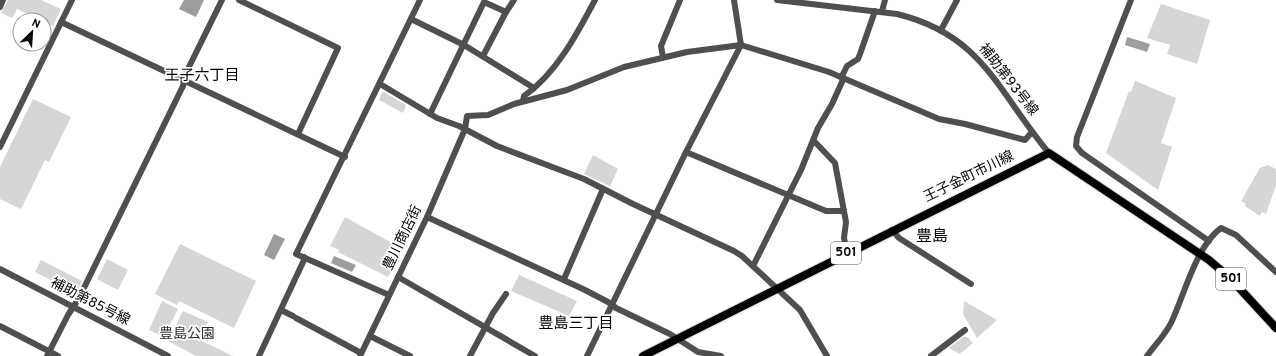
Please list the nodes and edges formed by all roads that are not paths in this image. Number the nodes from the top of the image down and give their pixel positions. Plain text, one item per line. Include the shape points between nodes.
1 (3, 0) edge
2 (72, 0) edge
3 (222, 0) edge
4 (239, 0) edge
5 (420, 0) edge
6 (514, 0) edge
7 (595, 0) edge
8 (680, 0) edge
9 (734, 0) edge
10 (777, 0) edge
11 (885, 0) edge
12 (957, 0) edge
13 (1131, 0) edge
14 (0, 7) edge
15 (878, 11) junction
16 (506, 12) junction
17 (411, 19) junction
18 (61, 22) junction
19 (942, 30) junction
20 (464, 45) junction
21 (741, 45) junction
22 (483, 56) junction
23 (663, 57) junction
24 (843, 78) junction
25 (184, 80) junction
26 (380, 84) junction
27 (534, 88) junction
28 (523, 101) junction
29 (430, 114) junction
30 (465, 129) junction
31 (1032, 132) junction
32 (298, 134) junction
33 (814, 141) junction
34 (0, 147) edge
35 (686, 152) junction
36 (1049, 153) junction
37 (345, 157) junction
38 (603, 189) junction
39 (789, 195) junction
40 (844, 211) junction
41 (655, 214) junction
42 (427, 217) junction
43 (892, 230) junction
44 (1209, 241) junction
45 (847, 253) junction
46 (1202, 255) junction
47 (304, 257) junction
48 (753, 266) junction
49 (0, 269) edge
50 (1276, 272) edge
51 (398, 277) junction
52 (564, 279) junction
53 (971, 284) dead end
54 (776, 288) junction
55 (506, 294) dead end
56 (389, 295) junction
57 (612, 305) junction
58 (74, 307) junction
59 (281, 310) junction
60 (1274, 323) edge
61 (0, 326) edge
62 (485, 327) junction
63 (965, 330) dead end
64 (370, 336) junction
65 (676, 339) junction
66 (48, 354) edge
67 (360, 354) edge
68 (164, 355) edge
69 (58, 356) edge
70 (259, 356) edge
71 (410, 356) edge
72 (470, 356) edge
73 (535, 356) edge
74 (587, 356) edge
75 (643, 356) edge
76 (721, 356) edge
77 (827, 356) edge
78 (931, 356) edge
79 (1147, 356) edge

1 - 14 street
2 - 18 street
3 - 25 street
4 - 32 street via 338,48
5 - 17 street
6 - 16 street
7 - 27 street via 564,52 546,77
8 - 23 street via 661,46
9 - 21 street
10 - 15 street, 補助第93号線
11 - 15 street
12 - 19 street
13 - 44 street via 1077,137 1076,146 1082,154
15 - 19 street, 補助第93号線 via 915,18
15 - 24 street via 858,58 847,66
16 - 20 street via 484,2
16 - 22 street
17 - 20 street
17 - 26 street
18 - 25 street
18 - 34 street
19 - 31 street, 補助第93号線 via 967,47 981,62
20 - 22 street
20 - 29 street
21 - 23 street
21 - 24 street
21 - 35 street
22 - 27 street
23 - 28 street via 624,67 567,90
24 - 31 street via 939,119 1025,140
24 - 33 street
25 - 32 street
25 - 58 street
26 - 29 street
26 - 37 street
27 - 28 street via 524,96
28 - 30 street, 豊川商店街 via 488,115 467,116
29 - 30 street
30 - 38 street via 497,146 584,179
30 - 42 street, 豊川商店街
31 - 36 street, 補助第93号線
32 - 37 street
33 - 39 street
33 - 40 street via 835,163
35 - 39 street
35 - 41 street
36 - 43 main road, 王子金町市川線 / 501
36 - 46 main road, 501
37 - 47 street via 331,180 296,254
38 - 41 street
38 - 52 street
39 - 40 street via 826,211
39 - 48 street
40 - 45 street
41 - 48 street via 719,243 742,256
41 - 57 street
42 - 51 street, 豊川商店街
42 - 52 street
43 - 45 main road, 王子金町市川線 / 501
43 - 53 street via 899,238
44 - 46 street
44 - 50 street via 1222,228 1227,230 1236,235
45 - 54 main road, 王子金町市川線 / 501
46 - 60 main road, 501 via 1230,278
46 - 79 street via 1170,323
47 - 56 street
47 - 59 street
48 - 54 street
49 - 58 street, 補助第85号線
51 - 56 street, 豊川商店街
51 - 62 street
52 - 57 street
54 - 65 main road, 王子金町市川線 / 501
54 - 77 street via 800,310
55 - 62 street
56 - 64 street, 豊川商店街
57 - 65 street
57 - 74 street
58 - 66 street
58 - 68 street, 補助第85号線
59 - 67 street
59 - 70 street
61 - 66 street
62 - 72 street
62 - 73 street
63 - 78 street
64 - 67 street, 豊川商店街
64 - 71 street
65 - 75 main road, 王子金町市川線 / 501
65 - 76 street via 698,352
66 - 69 street

